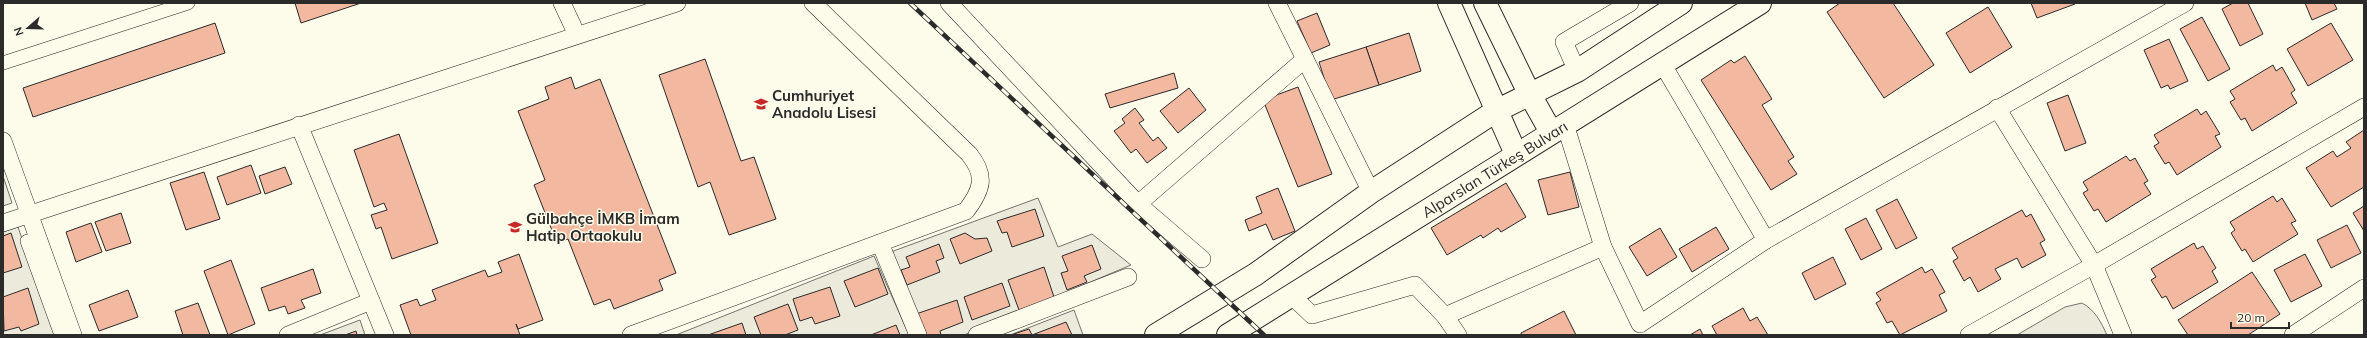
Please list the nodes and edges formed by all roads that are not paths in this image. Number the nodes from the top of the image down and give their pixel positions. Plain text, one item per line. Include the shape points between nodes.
1 (188, 3) edge
2 (562, 3) edge
3 (677, 3) edge
4 (813, 3) edge
5 (949, 3) edge
6 (1277, 3) edge
7 (1449, 3) edge
8 (1485, 3) edge
9 (1630, 3) edge
10 (1681, 3) edge
11 (1760, 3) edge
12 (2185, 3) edge
13 (577, 35) junction
14 (1305, 59) junction
15 (3, 63) edge
16 (1663, 66) junction
17 (1577, 71) junction
18 (1528, 93) junction
19 (2364, 107) edge
20 (1997, 108) junction
21 (1496, 111) junction
22 (299, 125) junction
23 (1558, 128) junction
24 (3, 140) edge
25 (1516, 154) junction
26 (1371, 192) junction
27 (1138, 204) junction
28 (29, 215) junction
29 (3, 223) edge
30 (1766, 240) junction
31 (27, 241) dead end
32 (880, 243) junction
33 (1603, 247) junction
34 (1202, 259) dead end
35 (2094, 265) junction
36 (1128, 277) dead end
37 (2364, 288) edge
38 (1292, 296) junction
39 (371, 301) junction
40 (1446, 316) junction
41 (1642, 329) edge
42 (1978, 333) edge
43 (61, 335) edge
44 (73, 335) edge
45 (288, 335) edge
46 (385, 335) edge
47 (631, 335) edge
48 (918, 335) edge
49 (977, 335) edge
50 (1156, 335) edge
51 (1228, 335) edge
52 (1458, 335) edge
53 (2124, 335) edge
54 (2293, 335) edge

1 - 15 street
2 - 13 street
3 - 13 street
4 - 32 street via 978,165 981,181 978,196 966,211
5 - 27 street
6 - 14 street
7 - 21 main road
8 - 18 main road
9 - 17 street via 1564,42
10 - 17 main road
11 - 16 main road, Alparslan Türkeş Bulvarı
12 - 20 street
13 - 22 street
14 - 26 street
14 - 27 street
16 - 23 main road, Alparslan Türkeş Bulvarı
16 - 30 street
17 - 18 main road
18 - 21 main road
18 - 23 main road
19 - 35 street
20 - 30 street
20 - 35 street
21 - 25 main road
21 - 26 main road
22 - 28 street
22 - 39 street
23 - 25 main road, Alparslan Türkeş Bulvarı
23 - 33 street
24 - 28 street
25 - 38 main road, Alparslan Türkeş Bulvarı
26 - 50 main road via 1256,274
27 - 34 street
28 - 29 street
28 - 44 street
30 - 41 street
31 - 43 street
32 - 47 street
32 - 48 street
33 - 40 street
33 - 41 street
35 - 42 street
35 - 53 street
36 - 49 street
37 - 54 street
38 - 40 street via 1312,315 1415,285
38 - 51 main road, Alparslan Türkeş Bulvarı
39 - 45 street
39 - 46 street
40 - 52 street

